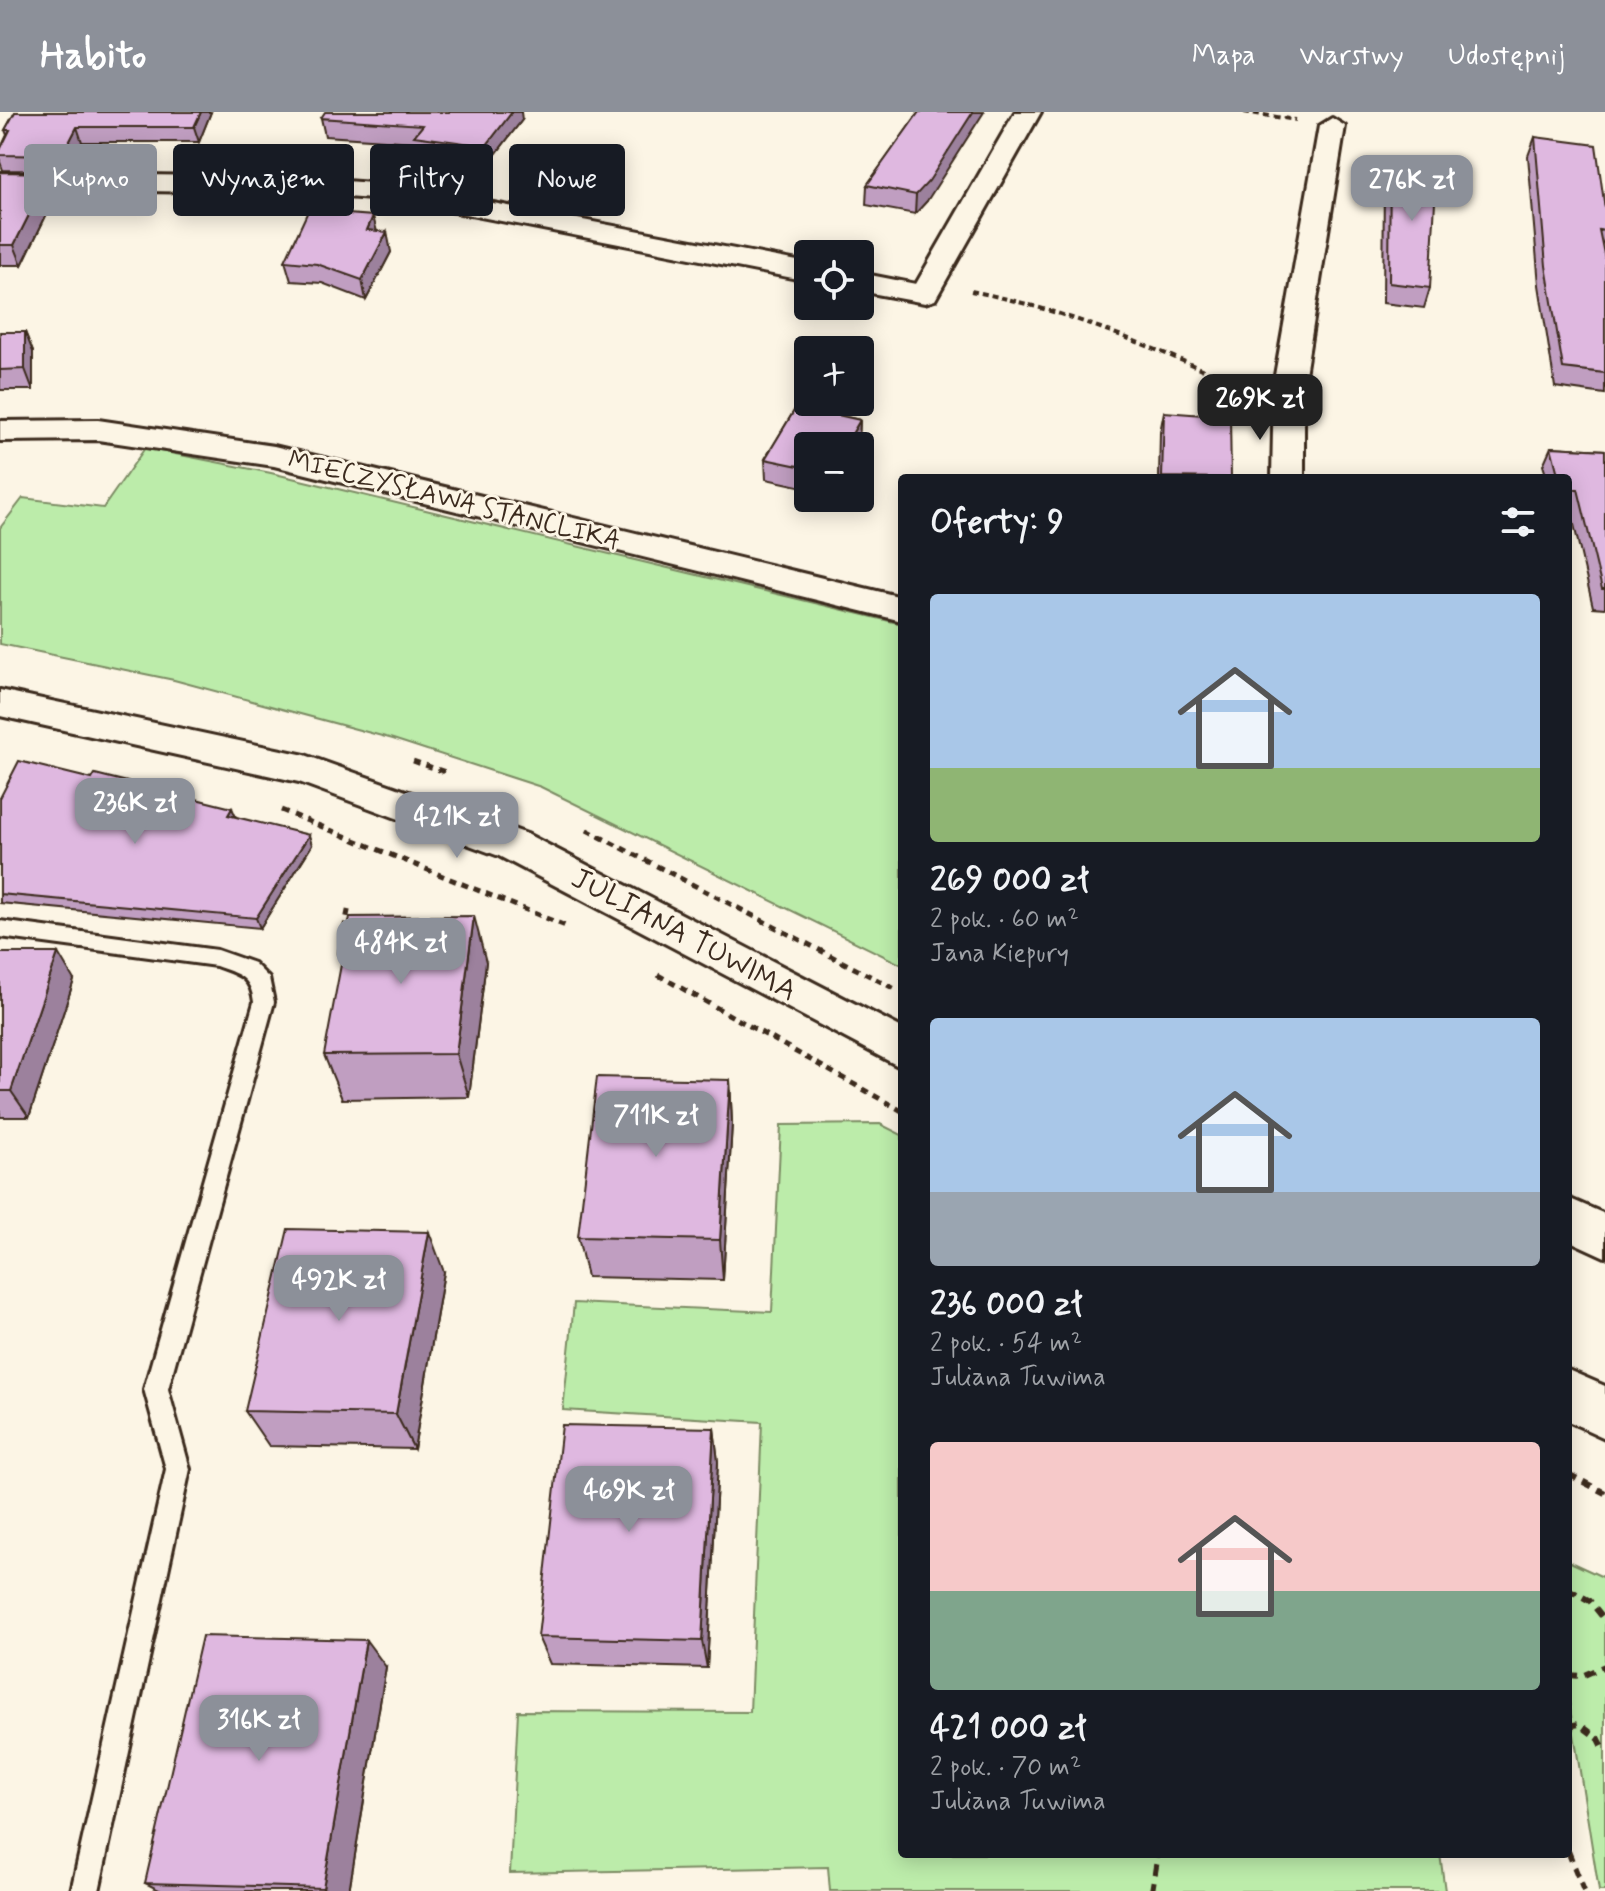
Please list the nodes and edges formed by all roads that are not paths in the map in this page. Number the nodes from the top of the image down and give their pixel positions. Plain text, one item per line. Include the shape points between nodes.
1 (1028, 112) edge
2 (1332, 126) road end
3 (0, 181) edge
4 (794, 269) edge
5 (874, 283) edge
6 (0, 431) edge
7 (1288, 474) edge
8 (898, 608) edge
9 (0, 703) edge
10 (0, 929) edge
11 (898, 1047) edge
12 (1572, 1220) edge
13 (1605, 1236) edge
14 (1572, 1396) edge
15 (1605, 1413) edge
16 (85, 1891) edge

1 - 5 street via 928,289
2 - 7 street via 1289,381
3 - 4 street via 292,185 399,193
6 - 8 street, MIECZYSŁAWA STANCLIKA via 98,430 274,456
9 - 11 street, JULIANA TUWIMA via 305,769 513,845
10 - 16 lane via 217,958 247,969 262,984 264,1002 156,1389 178,1469
12 - 13 street
14 - 15 street

